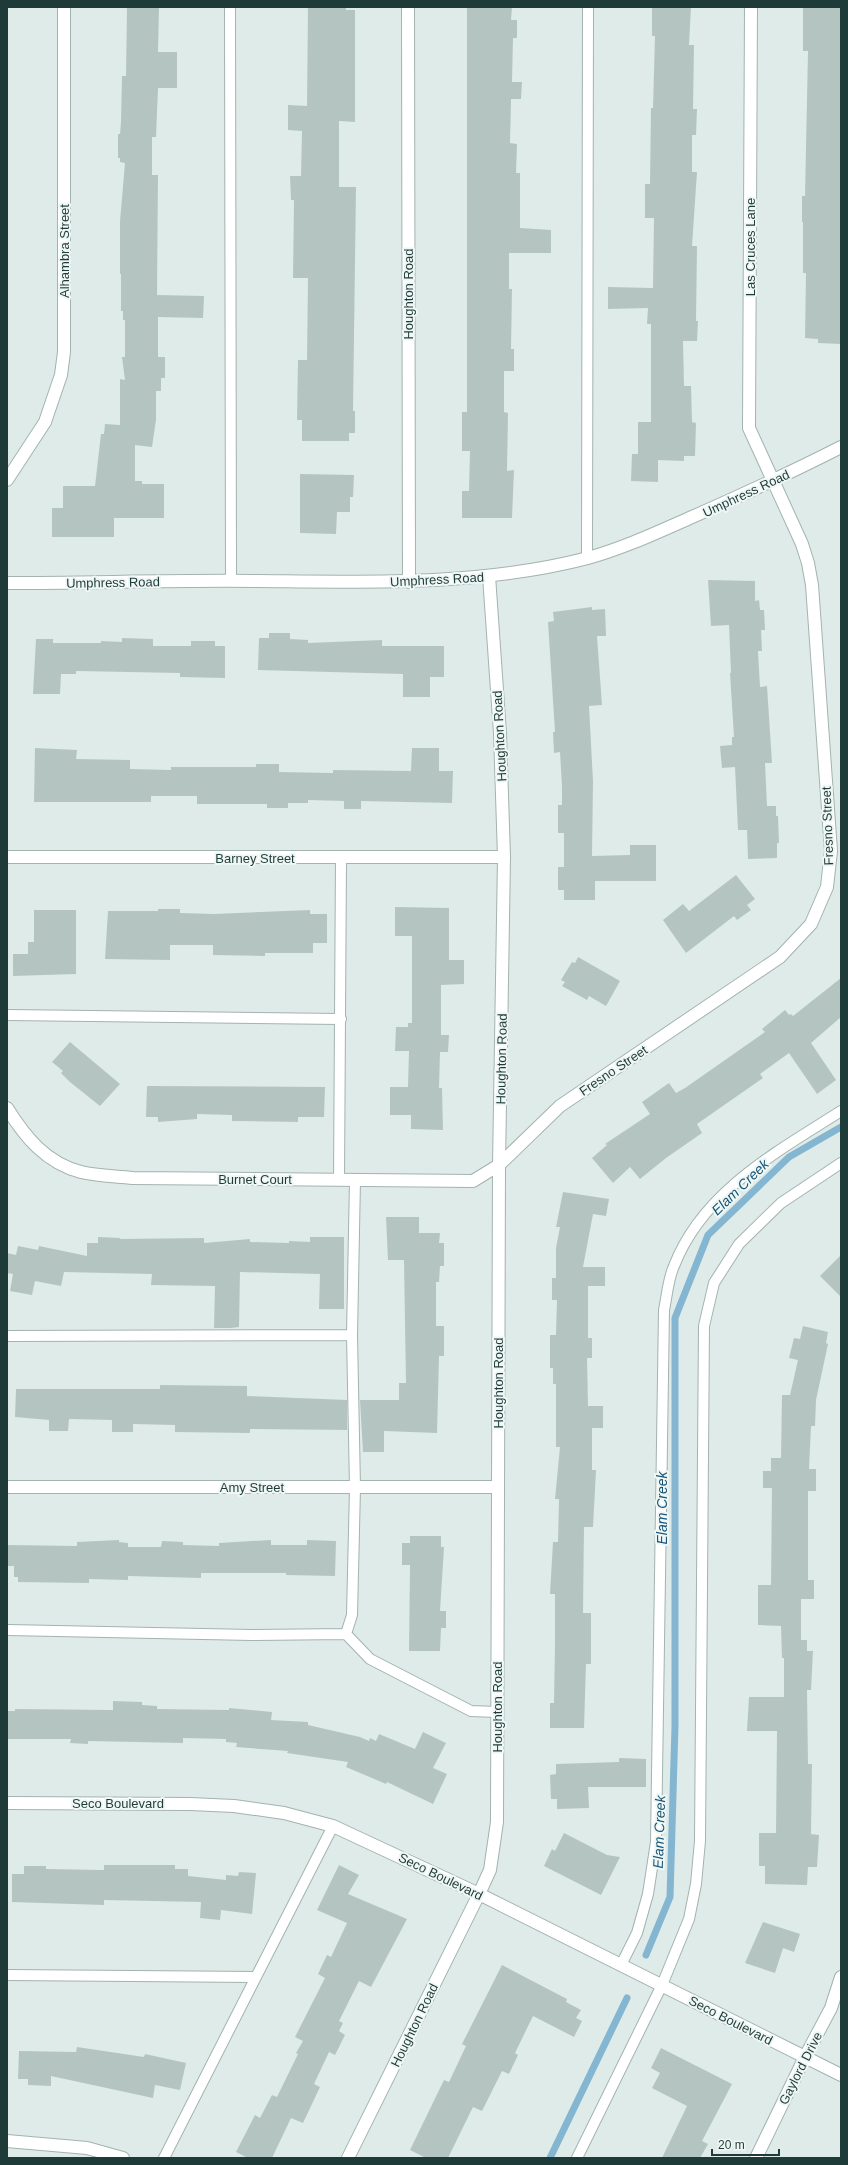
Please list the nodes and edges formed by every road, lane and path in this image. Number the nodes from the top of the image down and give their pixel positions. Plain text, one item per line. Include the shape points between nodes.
1 (64, 7) edge
2 (230, 7) edge
3 (408, 7) edge
4 (588, 7) edge
5 (751, 7) edge
6 (841, 447) edge
7 (7, 480) edge
8 (773, 481) junction
9 (586, 558) junction
10 (488, 576) junction
11 (231, 581) junction
12 (409, 582) junction
13 (7, 583) edge
14 (7, 857) edge
15 (504, 857) junction
16 (341, 858) junction
17 (7, 1015) edge
18 (341, 1019) junction
19 (7, 1108) edge
20 (841, 1111) edge
21 (841, 1163) edge
22 (499, 1165) junction
23 (339, 1180) junction
24 (356, 1180) junction
25 (352, 1334) junction
26 (7, 1336) edge
27 (7, 1487) edge
28 (498, 1487) junction
29 (355, 1488) junction
30 (7, 1630) edge
31 (346, 1634) junction
32 (497, 1712) junction
33 (7, 1803) edge
34 (333, 1826) junction
35 (479, 1894) junction
36 (621, 1965) junction
37 (7, 1975) edge
38 (256, 1977) junction
39 (841, 1977) edge
40 (662, 1985) junction
41 (805, 2056) junction
42 (841, 2074) edge
43 (7, 2141) edge
44 (123, 2158) edge
45 (164, 2158) edge
46 (348, 2158) edge
47 (577, 2158) edge
48 (756, 2158) edge

1 - 7 street, Alhambra Street via 64,352 61,376 45,422
2 - 11 lane
3 - 12 street, Houghton Road
4 - 9 lane
5 - 8 street, Las Cruces Lane via 749,428
6 - 8 street, Umphress Road
8 - 9 street, Umphress Road via 634,543
8 - 22 street, Fresno Street via 802,544 812,585 831,851 827,887 811,924 780,957 560,1106
9 - 10 street, Umphress Road via 540,569
10 - 12 street, Umphress Road
10 - 15 street, Houghton Road via 500,733
11 - 12 street, Umphress Road
11 - 13 street, Umphress Road
14 - 16 street, Barney Street
15 - 16 street, Barney Street
15 - 22 street, Houghton Road
16 - 18 lane
17 - 18 lane
18 - 23 lane
19 - 23 street, Burnet Court via 21,1132 46,1157 81,1172 133,1178
20 - 36 lane via 749,1170 726,1191 695,1228 674,1266 664,1310 656,1842 648,1894 637,1933
21 - 40 lane via 781,1203 739,1244 714,1283 704,1326 700,1841 696,1884 689,1919
22 - 24 street, Burnet Court via 473,1181
22 - 28 street, Houghton Road
23 - 24 street, Burnet Court
24 - 25 lane
25 - 26 lane
25 - 29 lane
27 - 29 street, Amy Street
28 - 29 street, Amy Street
28 - 32 street, Houghton Road
29 - 31 lane via 352,1615
30 - 31 lane via 252,1635
31 - 32 lane via 370,1659 471,1711
32 - 35 street, Houghton Road via 497,1822 490,1870
33 - 34 street, Seco Boulevard via 234,1806 284,1813
34 - 35 street, Seco Boulevard
34 - 38 lane
35 - 36 street, Seco Boulevard
35 - 46 street, Houghton Road
36 - 40 street, Seco Boulevard
37 - 38 lane
38 - 45 lane
39 - 41 street, Gaylord Drive via 831,2008
40 - 41 street, Seco Boulevard
40 - 47 lane
41 - 42 street, Seco Boulevard
41 - 48 street, Gaylord Drive
43 - 44 street via 87,2148

